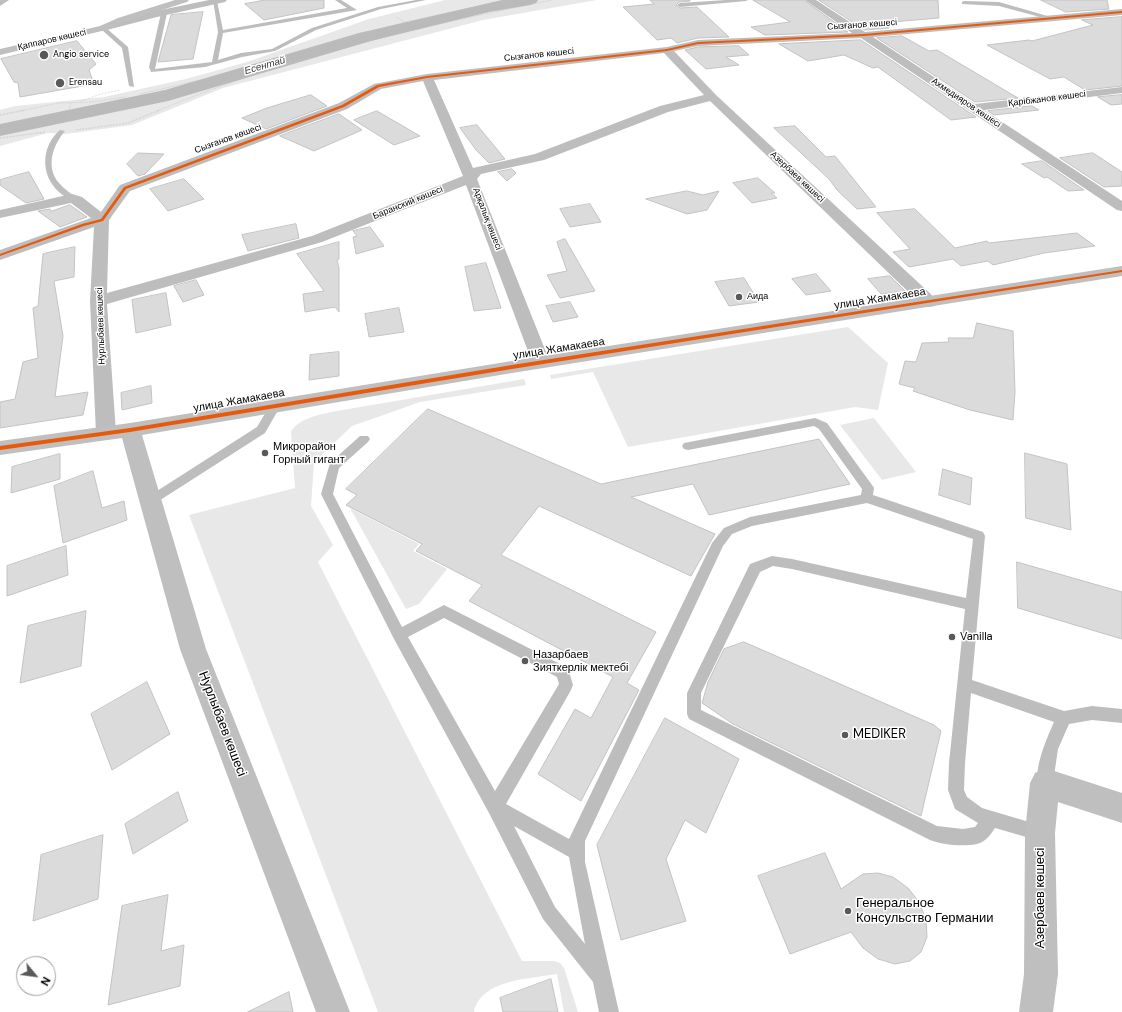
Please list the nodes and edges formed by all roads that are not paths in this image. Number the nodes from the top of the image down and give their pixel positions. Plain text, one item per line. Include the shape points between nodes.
1 (184, 0) edge
2 (337, 0) edge
3 (424, 0) edge
4 (746, 0) edge
5 (810, 0) edge
6 (219, 1) edge
7 (964, 4) dead end
8 (680, 5) dead end
9 (351, 9) junction
10 (1122, 12) edge
11 (164, 13) junction
12 (322, 13) junction
13 (360, 14) junction
14 (1055, 19) junction
15 (336, 22) junction
16 (103, 28) junction
17 (221, 32) junction
18 (864, 35) junction
19 (667, 50) junction
20 (0, 52) edge
21 (215, 63) junction
22 (426, 77) junction
23 (132, 86) road end
24 (1122, 90) edge
25 (712, 97) junction
26 (973, 108) junction
27 (63, 127) road end
28 (471, 178) junction
29 (72, 198) junction
30 (1122, 207) edge
31 (0, 214) edge
32 (102, 220) junction
33 (0, 255) edge
34 (1122, 271) edge
35 (98, 301) junction
36 (928, 302) junction
37 (541, 362) junction
38 (276, 405) junction
39 (118, 431) junction
40 (364, 439) dead end
41 (688, 446) dead end
42 (0, 448) edge
43 (867, 498) junction
44 (150, 500) junction
45 (972, 605) junction
46 (399, 635) junction
47 (964, 684) junction
48 (1122, 716) edge
49 (1064, 718) junction
50 (1045, 783) junction
51 (495, 807) junction
52 (1122, 808) edge
53 (992, 819) junction
54 (1040, 833) junction
55 (577, 852) junction
56 (602, 979) junction
57 (333, 1012) edge
58 (610, 1012) edge
59 (1036, 1012) edge

1 - 16 street, Қаппаров көшесі
2 - 9 lane
3 - 13 lane
4 - 8 lane
5 - 18 street, Ахмедияров көшесі
6 - 11 street, Қаппаров көшесі
6 - 17 lane
7 - 14 lane via 999,4
9 - 12 lane
9 - 13 lane
10 - 14 street, Сызғанов көшесі
11 - 16 street, Қаппаров көшесі
11 - 21 lane via 153,71
12 - 15 lane
12 - 17 lane
13 - 15 lane
14 - 18 street, Сызғанов көшесі
15 - 21 lane via 314,29 273,50 241,55
16 - 20 street, Қаппаров көшесі
16 - 23 lane via 125,47
17 - 21 lane
18 - 19 street, Сызғанов көшесі via 698,43
18 - 26 street, Ахмедияров көшесі
19 - 22 street, Сызғанов көшесі
19 - 25 street, Азербаев көшесі
22 - 28 street, Арқалық көшесі
22 - 32 street, Сызғанов көшесі via 374,87 343,106 134,184 126,188
24 - 26 street, Қарібжанов көшесі
25 - 28 street, Баранский көшесі via 664,109 539,157 476,171
25 - 36 street, Азербаев көшесі
26 - 30 street, Ахмедияров көшесі
27 - 29 lane via 55,137 47,160 54,182
28 - 35 street, Баранский көшесі via 317,239
28 - 37 street, Арқалық көшесі
29 - 31 street
29 - 32 street
32 - 33 street
32 - 35 street, Нурлыбаев көшесі
34 - 36 street, улица Жамакаева
35 - 39 street, Нурлыбаев көшесі
36 - 37 street, улица Жамакаева
37 - 38 street, улица Жамакаева
38 - 39 street, улица Жамакаева
38 - 44 lane via 261,430
39 - 42 street, улица Жамакаева
39 - 44 street, Нурлыбаев көшесі
40 - 46 lane via 334,466 326,494
41 - 43 lane via 815,422 823,426 868,488
43 - 45 lane via 979,536
43 - 55 lane via 750,522 728,530 718,543 577,840
44 - 57 street, Нурлыбаев көшесі via 193,649
45 - 47 lane
45 - 53 lane via 772,561 755,568 694,693 694,714 936,834 964,837 980,835
46 - 51 lane
46 - 51 lane via 444,611 563,673 566,685
47 - 49 lane
47 - 53 lane via 956,790 961,803 978,815
48 - 49 lane via 1092,713
49 - 50 lane via 1050,748
50 - 52 street
50 - 54 street, Азербаев көшесі
51 - 55 lane
51 - 56 lane via 549,913
53 - 54 lane
54 - 59 street, Азербаев көшесі via 1041,974
55 - 56 lane via 576,862
56 - 58 lane

